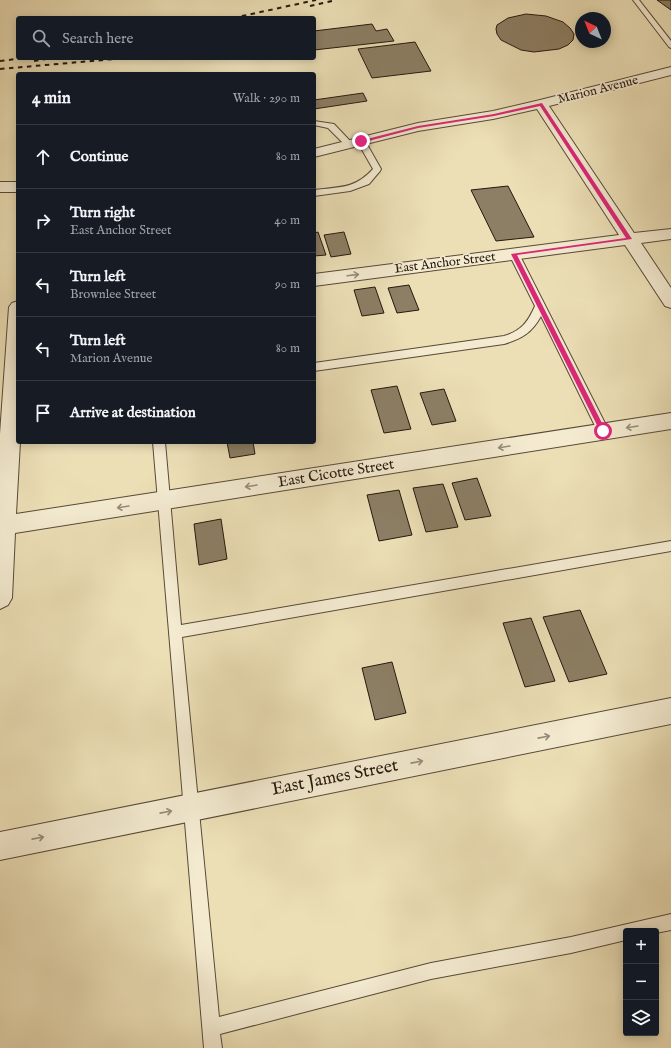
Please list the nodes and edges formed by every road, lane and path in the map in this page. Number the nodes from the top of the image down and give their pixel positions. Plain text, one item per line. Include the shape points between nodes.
1 (636, 0) edge
2 (671, 46) edge
3 (671, 71) edge
4 (541, 104) junction
5 (316, 123) edge
6 (355, 143) junction
7 (316, 153) edge
8 (316, 193) edge
9 (671, 234) edge
10 (629, 239) junction
11 (514, 254) junction
12 (316, 280) edge
13 (671, 302) edge
14 (540, 307) junction
15 (13, 316) edge
16 (316, 367) edge
17 (6, 410) edge
18 (671, 421) edge
19 (603, 431) junction
20 (159, 444) edge
21 (163, 500) junction
22 (2, 525) edge
23 (671, 546) edge
24 (0, 598) edge
25 (176, 632) junction
26 (671, 711) edge
27 (192, 807) junction
28 (0, 846) edge
29 (671, 922) edge
30 (644, 928) edge
31 (623, 933) edge
32 (211, 1028) junction
33 (213, 1048) edge

1 - 2 lane
3 - 4 street, Marion Avenue
4 - 6 street, Marion Avenue via 494,115 418,127
4 - 10 street
5 - 6 lane via 331,126
6 - 7 street, Marion Avenue
6 - 8 lane via 377,169 366,182 350,188
9 - 10 street, East Anchor Street
10 - 11 street, East Anchor Street
10 - 13 street
12 -> 11 street, East Anchor Street
11 - 14 lane
14 - 16 lane via 533,324 517,337
14 - 19 lane
15 - 17 street
17 - 22 street
18 -> 19 street, East Cicotte Street
19 -> 21 street, East Cicotte Street
20 - 21 lane
21 -> 22 street, East Cicotte Street
21 - 25 lane
22 - 24 street
23 - 25 lane
25 - 27 lane
27 -> 26 street, East James Street
28 -> 27 street, East James Street
27 - 32 lane
29 - 30 lane
31 - 32 lane via 431,971
32 - 33 lane

